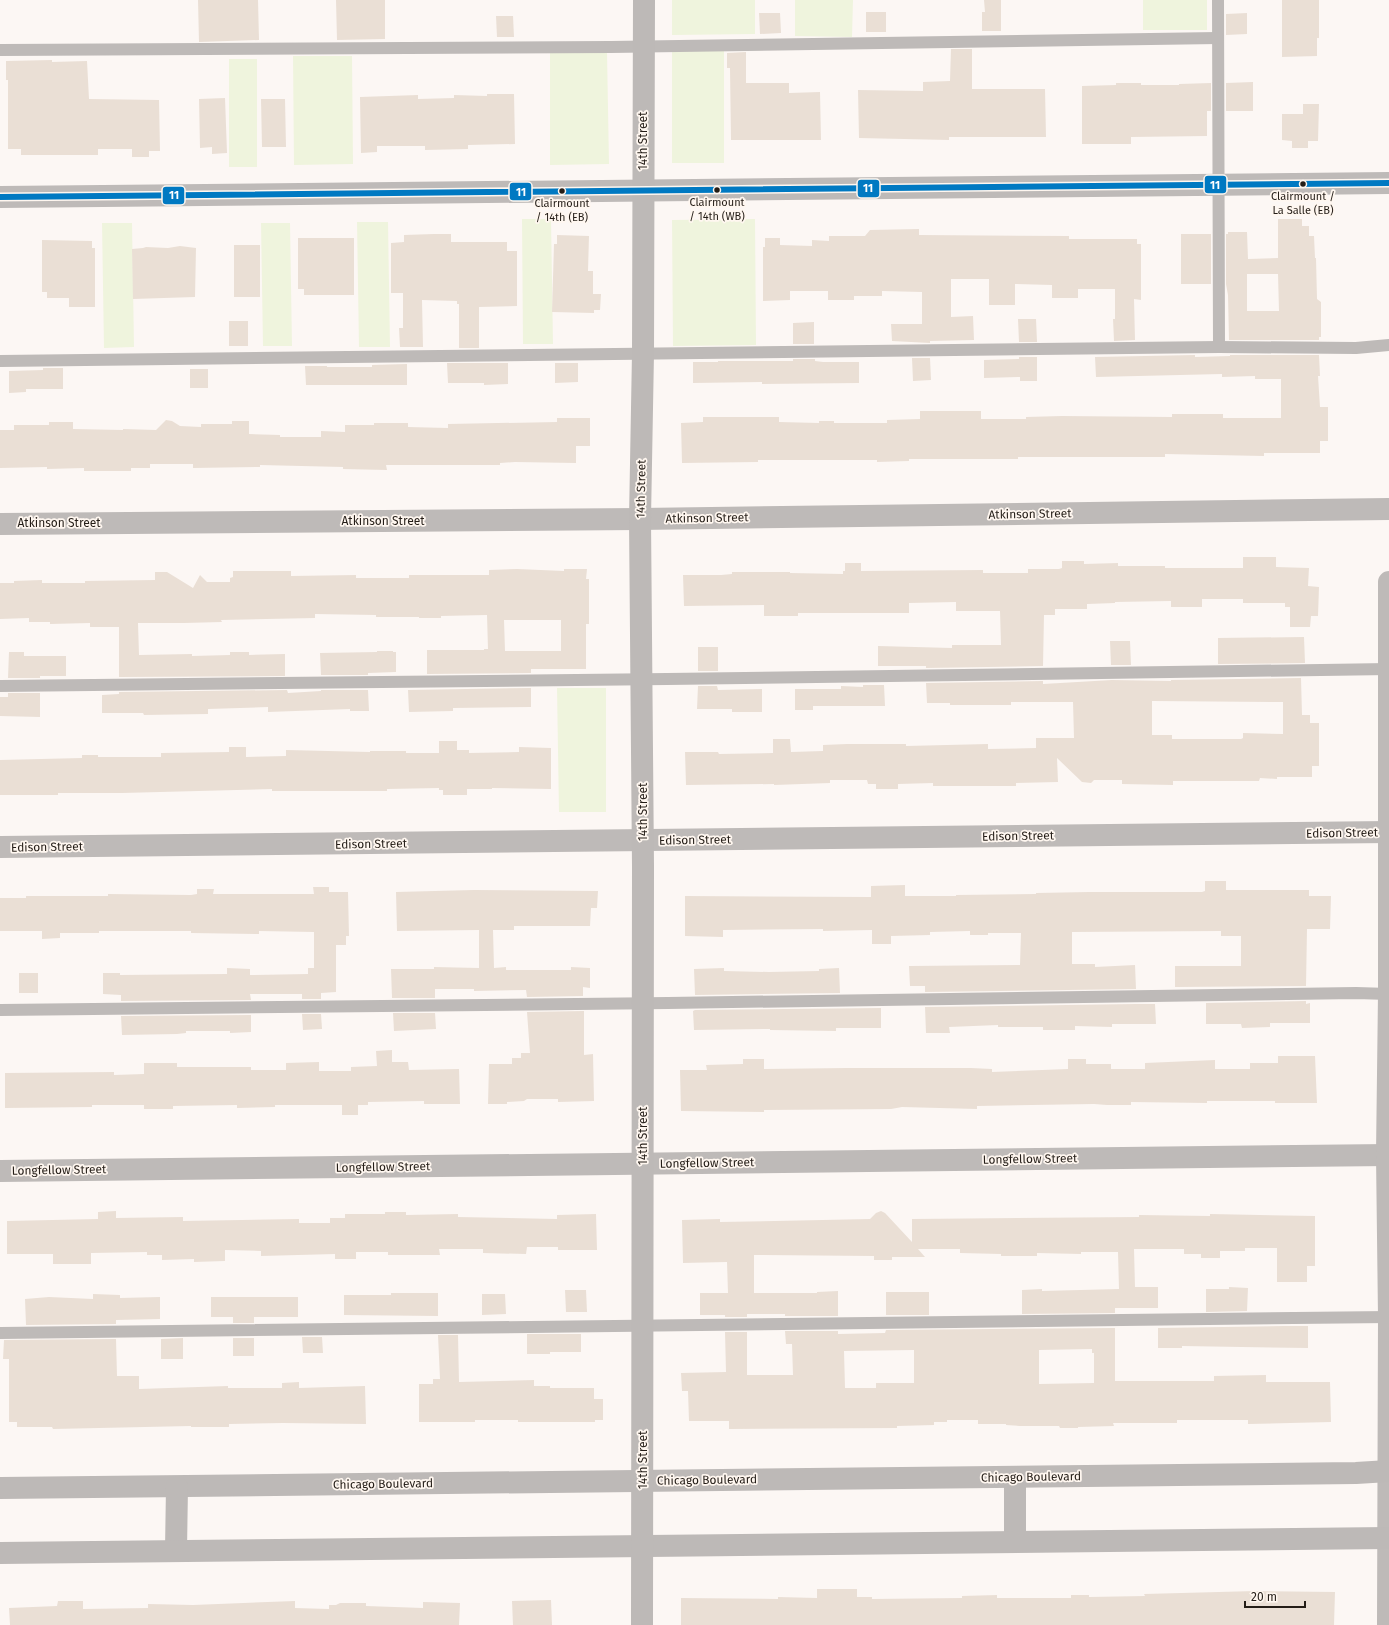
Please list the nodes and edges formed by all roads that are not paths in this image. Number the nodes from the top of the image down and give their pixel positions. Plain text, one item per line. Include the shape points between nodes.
1 (644, 0) edge
2 (1218, 0) edge
3 (1218, 38) junction
4 (643, 46) junction
5 (0, 50) edge
6 (1389, 183) edge
7 (1218, 185) junction
8 (644, 191) junction
9 (0, 197) edge
10 (1389, 345) edge
11 (1219, 347) junction
12 (643, 353) junction
13 (0, 361) edge
14 (1389, 509) edge
15 (640, 520) junction
16 (0, 524) edge
17 (1389, 582) edge
18 (1389, 669) edge
19 (642, 679) junction
20 (0, 686) edge
21 (1389, 832) edge
22 (643, 841) junction
23 (0, 847) edge
24 (1389, 994) edge
25 (643, 1004) junction
26 (0, 1010) edge
27 (1388, 1155) edge
28 (643, 1164) junction
29 (0, 1171) edge
30 (1389, 1317) edge
31 (643, 1326) junction
32 (0, 1333) edge
33 (1389, 1471) edge
34 (1015, 1477) junction
35 (642, 1481) junction
36 (177, 1487) junction
37 (0, 1488) edge
38 (1388, 1538) edge
39 (1016, 1542) junction
40 (642, 1547) junction
41 (176, 1550) junction
42 (0, 1553) edge
43 (642, 1625) edge
44 (1388, 1625) edge

1 - 4 street, 14th Street
2 - 3 lane
3 - 4 lane
3 - 7 lane
4 - 5 lane
4 - 8 street, 14th Street
6 - 7 street
7 - 8 street
7 - 11 lane
8 - 9 street
8 - 12 street, 14th Street
10 - 11 lane via 1356,348
11 - 12 lane
12 - 13 lane
12 - 15 street, 14th Street
14 - 15 street, Atkinson Street
15 - 16 street, Atkinson Street
15 - 19 street, 14th Street
17 - 18 street
18 - 19 lane
18 - 21 street
19 - 20 lane
19 - 22 street, 14th Street
21 - 22 street, Edison Street
21 - 24 street
22 - 23 street, Edison Street
22 - 25 street, 14th Street
24 - 25 lane
24 - 27 street
25 - 26 lane
25 - 28 street, 14th Street
27 - 28 street, Longfellow Street
27 - 30 street
28 - 29 street, Longfellow Street
28 - 31 street, 14th Street
30 - 31 lane
30 - 33 street
31 - 32 lane
31 - 35 street, 14th Street
33 - 34 street, Chicago Boulevard
33 - 38 street
34 - 35 street, Chicago Boulevard
34 - 39 street
35 - 36 street, Chicago Boulevard
35 - 40 street, 14th Street
36 - 37 street, Chicago Boulevard
36 - 41 street
38 - 39 street
38 - 44 street
39 - 40 street
40 - 41 street
40 - 43 street, 14th Street
41 - 42 street

